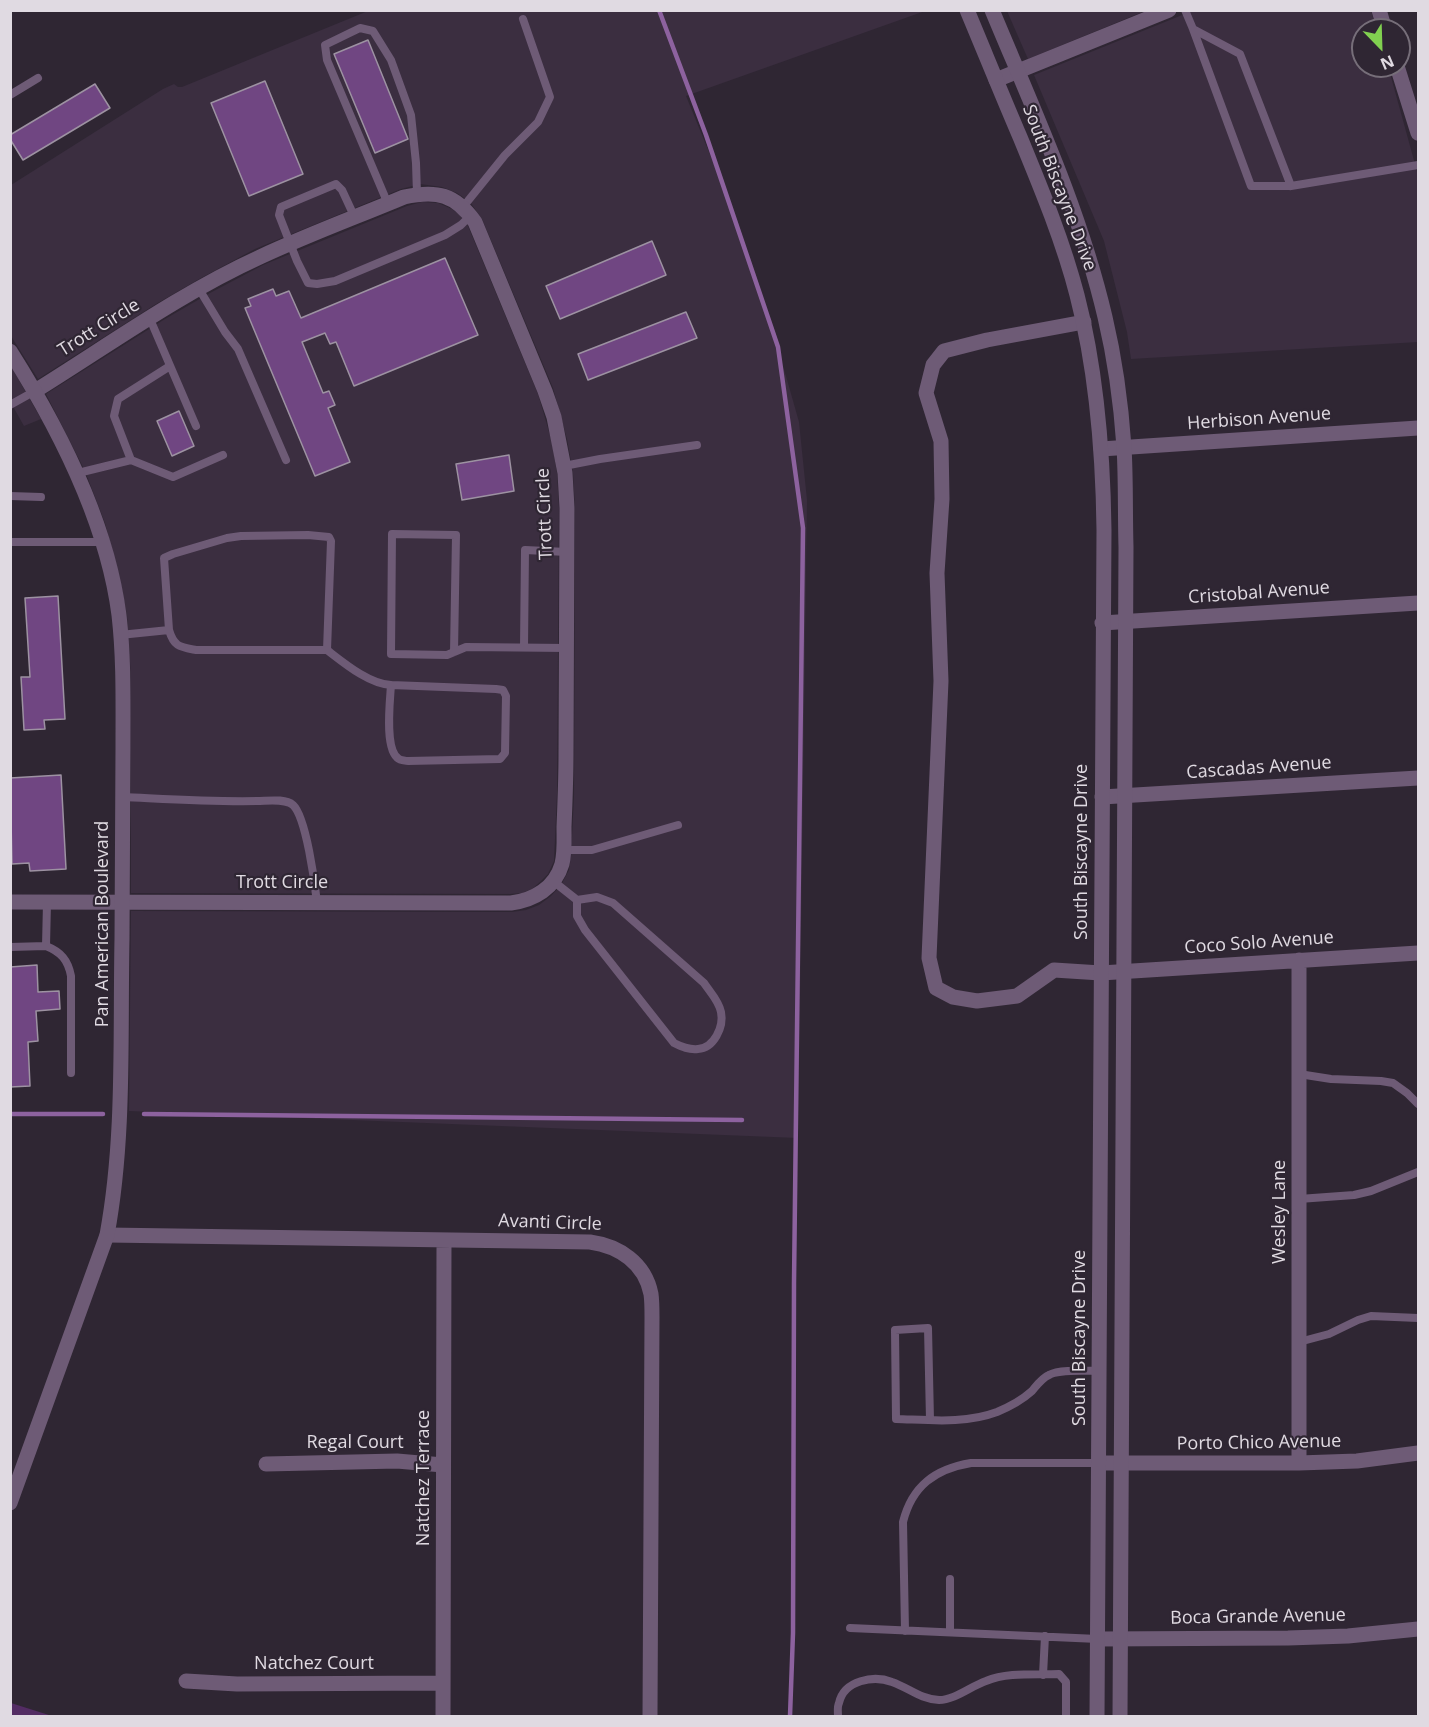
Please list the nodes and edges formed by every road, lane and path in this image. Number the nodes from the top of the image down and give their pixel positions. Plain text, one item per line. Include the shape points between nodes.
1 (967, 10) edge
2 (992, 10) edge
3 (1169, 10) edge
4 (1185, 10) edge
5 (523, 19) dead end
6 (1193, 28) junction
7 (1018, 72) junction
8 (38, 78) dead end
9 (1402, 78) edge
10 (996, 80) junction
11 (10, 95) edge
12 (1414, 104) edge
13 (1419, 133) edge
14 (1419, 165) edge
15 (1291, 186) junction
16 (417, 194) junction
17 (388, 204) junction
18 (466, 211) junction
19 (355, 218) junction
20 (291, 244) junction
21 (199, 289) junction
22 (150, 319) junction
23 (1084, 322) junction
24 (10, 351) edge
25 (170, 366) junction
26 (35, 391) junction
27 (10, 405) edge
28 (196, 426) dead end
29 (1419, 428) edge
30 (697, 445) dead end
31 (1124, 447) junction
32 (1101, 449) junction
33 (223, 455) dead end
34 (131, 460) junction
35 (286, 460) dead end
36 (564, 466) junction
37 (78, 473) junction
38 (10, 496) edge
39 (41, 497) dead end
40 (10, 542) edge
41 (102, 542) junction
42 (567, 552) junction
43 (1419, 603) edge
44 (1125, 621) junction
45 (1102, 623) junction
46 (169, 630) junction
47 (120, 635) junction
48 (524, 647) junction
49 (567, 648) junction
50 (327, 650) junction
51 (454, 652) junction
52 (391, 685) junction
53 (1419, 778) edge
54 (1124, 796) junction
55 (123, 797) junction
56 (1102, 797) junction
57 (678, 825) dead end
58 (563, 850) junction
59 (553, 880) junction
60 (577, 900) junction
61 (10, 902) edge
62 (47, 902) junction
63 (123, 902) junction
64 (317, 903) junction
65 (46, 946) junction
66 (10, 947) edge
67 (1419, 953) edge
68 (1299, 960) junction
69 (1123, 971) junction
70 (1101, 973) junction
71 (71, 1073) dead end
72 (1299, 1074) junction
73 (1419, 1104) edge
74 (1419, 1172) edge
75 (1299, 1199) junction
76 (107, 1235) junction
77 (444, 1240) junction
78 (1419, 1318) edge
79 (1299, 1342) junction
80 (1099, 1371) junction
81 (930, 1420) junction
82 (1419, 1453) edge
83 (1099, 1463) junction
84 (1121, 1463) junction
85 (1299, 1463) junction
86 (266, 1464) dead end
87 (443, 1465) junction
88 (10, 1503) edge
89 (950, 1579) dead end
90 (850, 1628) dead end
91 (1419, 1629) edge
92 (905, 1631) junction
93 (950, 1632) junction
94 (1045, 1636) junction
95 (1120, 1638) junction
96 (1098, 1639) junction
97 (1043, 1675) junction
98 (186, 1681) dead end
99 (443, 1683) junction
100 (443, 1716) edge
101 (650, 1716) edge
102 (838, 1716) edge
103 (1066, 1716) edge
104 (1097, 1716) edge
105 (1120, 1716) edge

1 - 10 street, South Biscayne Drive
2 - 7 street, South Biscayne Drive
3 - 7 street
4 - 6 lane
5 - 18 lane via 550,97 538,122 505,155
6 - 15 lane via 1240,54
6 - 15 lane via 1251,186
7 - 10 street
7 - 31 street, South Biscayne Drive via 1068,193 1095,278 1113,354
8 - 11 lane
9 - 12 street
10 - 23 street, South Biscayne Drive via 1058,232
12 - 13 street
14 - 15 lane
16 - 17 street, Trott Circle
16 - 17 lane via 411,115 391,60 373,31 360,28 325,45 327,60
16 - 18 street, Trott Circle via 440,195
17 - 19 street, Trott Circle
18 - 20 lane via 461,225 445,236 336,281 308,283
18 - 36 street, Trott Circle via 475,222 545,392
19 - 20 street, Trott Circle
19 - 20 lane via 336,184 281,207 279,214
20 - 21 street, Trott Circle
21 - 22 street, Trott Circle
21 - 35 lane via 238,350
22 - 25 lane
22 - 26 street, Trott Circle
23 - 32 street, South Biscayne Drive
23 - 70 street, Coco Solo Avenue via 944,351 933,365 926,393 941,441 942,499 937,573 941,681 929,958 936,988 952,997 977,1001 1017,996 1053,970
24 - 26 street, Pan American Boulevard
25 - 28 lane
25 - 34 lane via 118,399 114,416
26 - 27 lane
26 - 37 street, Pan American Boulevard
29 - 31 street, Herbison Avenue
30 - 36 lane
31 - 32 street, Herbison Avenue
31 - 44 street, South Biscayne Drive
32 - 45 street, South Biscayne Drive
33 - 34 lane via 173,477
34 - 37 lane
36 - 42 street, Trott Circle
37 - 41 street, Pan American Boulevard
38 - 39 lane
40 - 41 lane
41 - 47 street, Pan American Boulevard
42 - 48 lane via 525,550
42 - 49 street, Trott Circle
43 - 44 street, Cristobal Avenue
44 - 45 street, Cristobal Avenue
44 - 54 street, South Biscayne Drive
45 - 56 street, South Biscayne Drive
46 - 47 lane
46 - 50 lane via 175,643 196,650
46 - 50 lane via 164,558 234,537 329,537
47 - 55 street, Pan American Boulevard
48 - 49 lane
48 - 51 lane via 466,647
49 - 58 street, Trott Circle
50 - 52 lane via 357,672
51 - 51 lane via 392,654 392,534 456,535
52 - 52 lane via 389,742 399,760 500,759 505,753 503,690
53 - 54 street, Cascadas Avenue
54 - 56 street, Cascadas Avenue
54 - 69 street, South Biscayne Drive
55 - 63 street, Pan American Boulevard
55 - 64 lane via 286,801 294,806 301,822 313,866
56 - 70 street, South Biscayne Drive
57 - 58 lane via 591,850
58 - 59 street, Trott Circle
59 - 60 lane
59 - 64 street, Trott Circle via 536,896 511,903
60 - 60 lane via 577,916 585,930 674,1043 687,1049 701,1049 714,1040 721,1028 721,1012 704,983 613,903 597,897
61 - 62 street, Trott Circle
62 - 63 street, Trott Circle
62 - 65 lane
63 - 64 street, Trott Circle
63 - 76 street, Pan American Boulevard via 121,1110
65 - 66 lane
65 - 71 lane via 57,950 69,965
67 - 68 street, Coco Solo Avenue
68 - 69 street, Coco Solo Avenue
68 - 72 street, Wesley Lane
69 - 70 street, Coco Solo Avenue
69 - 84 street, South Biscayne Drive
70 - 80 street, South Biscayne Drive
72 - 73 lane via 1393,1083
72 - 75 street, Wesley Lane
74 - 75 lane via 1363,1194
75 - 79 street, Wesley Lane
76 - 77 street, Avanti Circle
76 - 88 street, Pan American Boulevard
77 - 87 street, Natchez Terrace
77 - 101 street, Avanti Circle via 604,1243 626,1254 645,1278 651,1293 652,1317
78 - 79 lane via 1371,1316
79 - 85 street, Wesley Lane
80 - 81 lane via 1049,1374 1015,1404 970,1420
80 - 83 street, South Biscayne Drive
81 - 81 lane via 896,1419 895,1330 928,1328
82 - 85 street, Porto Chico Avenue
83 - 84 street, Porto Chico Avenue
83 - 92 lane via 971,1463 937,1473 924,1483 913,1497 903,1522
83 - 96 street, South Biscayne Drive
84 - 85 street, Porto Chico Avenue
84 - 95 street, South Biscayne Drive
86 - 87 street, Regal Court via 397,1461
87 - 99 street, Natchez Terrace
89 - 93 lane
90 - 92 lane
91 - 95 street, Boca Grande Avenue via 1308,1638
92 - 93 lane
93 - 94 lane
94 - 96 lane
94 - 97 lane
95 - 96 street, Boca Grande Avenue
95 - 105 street, South Biscayne Drive
96 - 104 street, South Biscayne Drive
97 - 102 lane via 986,1680 941,1700 920,1697 892,1682 861,1681 843,1694
97 - 103 lane via 1059,1674 1066,1682
98 - 99 street, Natchez Court
99 - 100 street, Natchez Terrace

